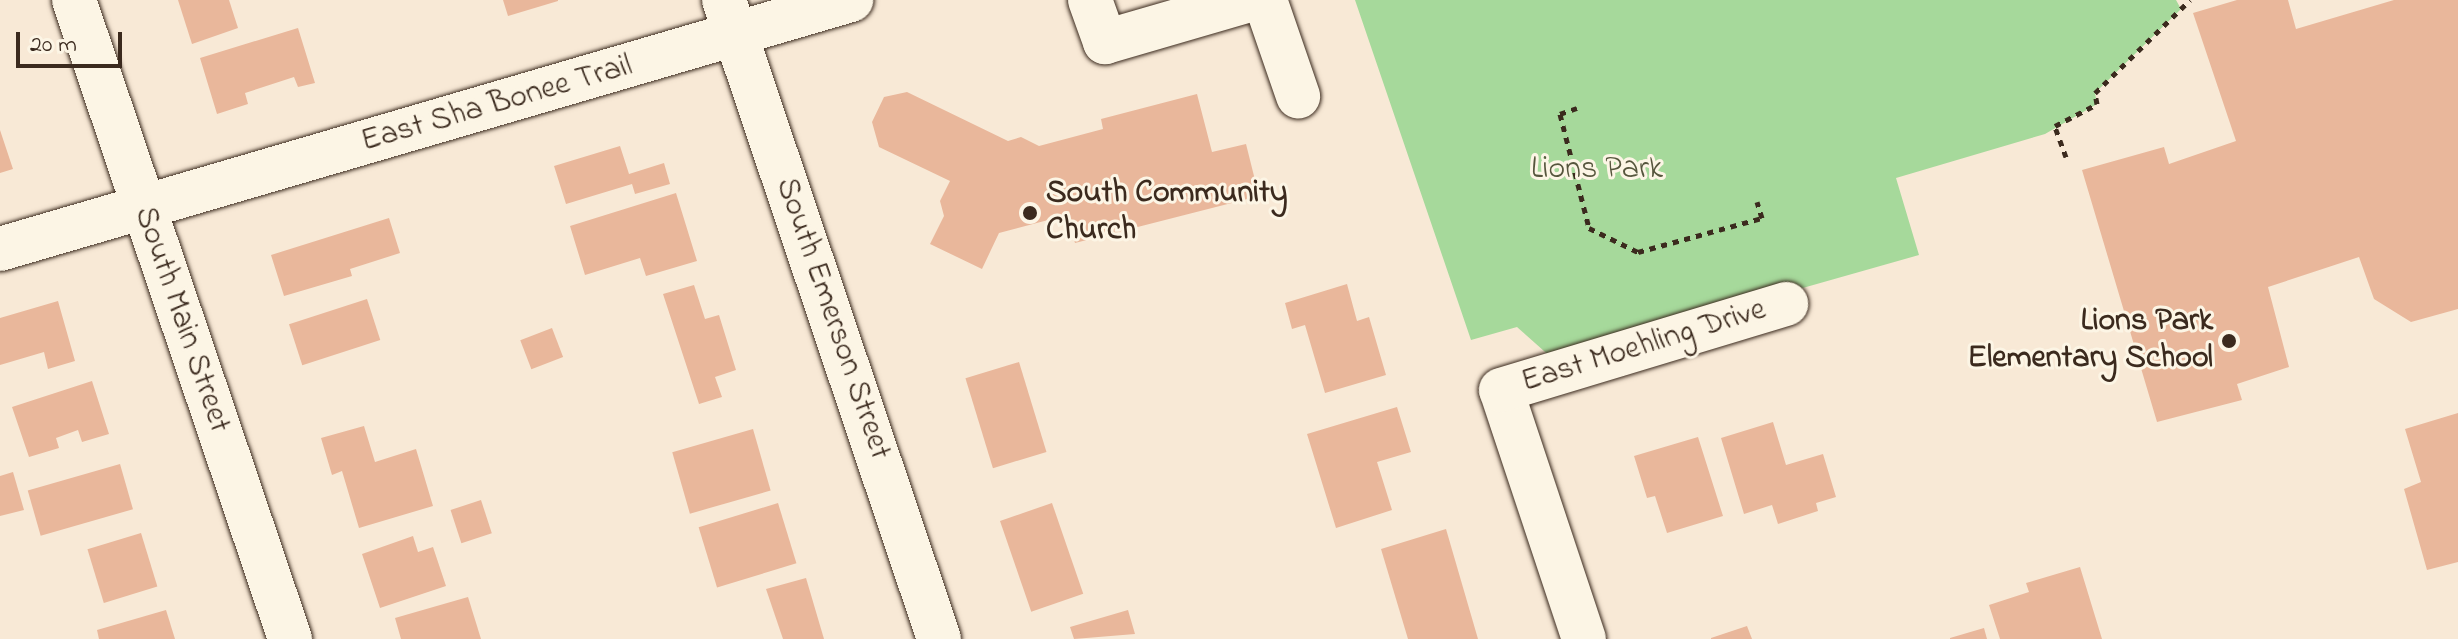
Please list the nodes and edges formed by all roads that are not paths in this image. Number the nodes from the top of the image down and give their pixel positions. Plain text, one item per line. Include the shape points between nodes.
1 (74, 0) edge
2 (851, 0) edge
3 (1090, 0) edge
4 (1250, 0) edge
5 (1265, 0) edge
6 (730, 17) edge
7 (1298, 96) dead end
8 (143, 207) junction
9 (0, 249) edge
10 (1786, 304) dead end
11 (290, 639) edge
12 (939, 639) edge
13 (1584, 639) edge

1 - 8 street, South Main Street
2 - 6 street, East Sha Bonee Trail
3 - 4 street via 1105,42
5 - 7 street
6 - 8 street, East Sha Bonee Trail
6 - 12 street, South Emerson Street
8 - 9 street, East Sha Bonee Trail
8 - 11 street, South Main Street
10 - 13 street, East Moehling Drive via 1501,390

